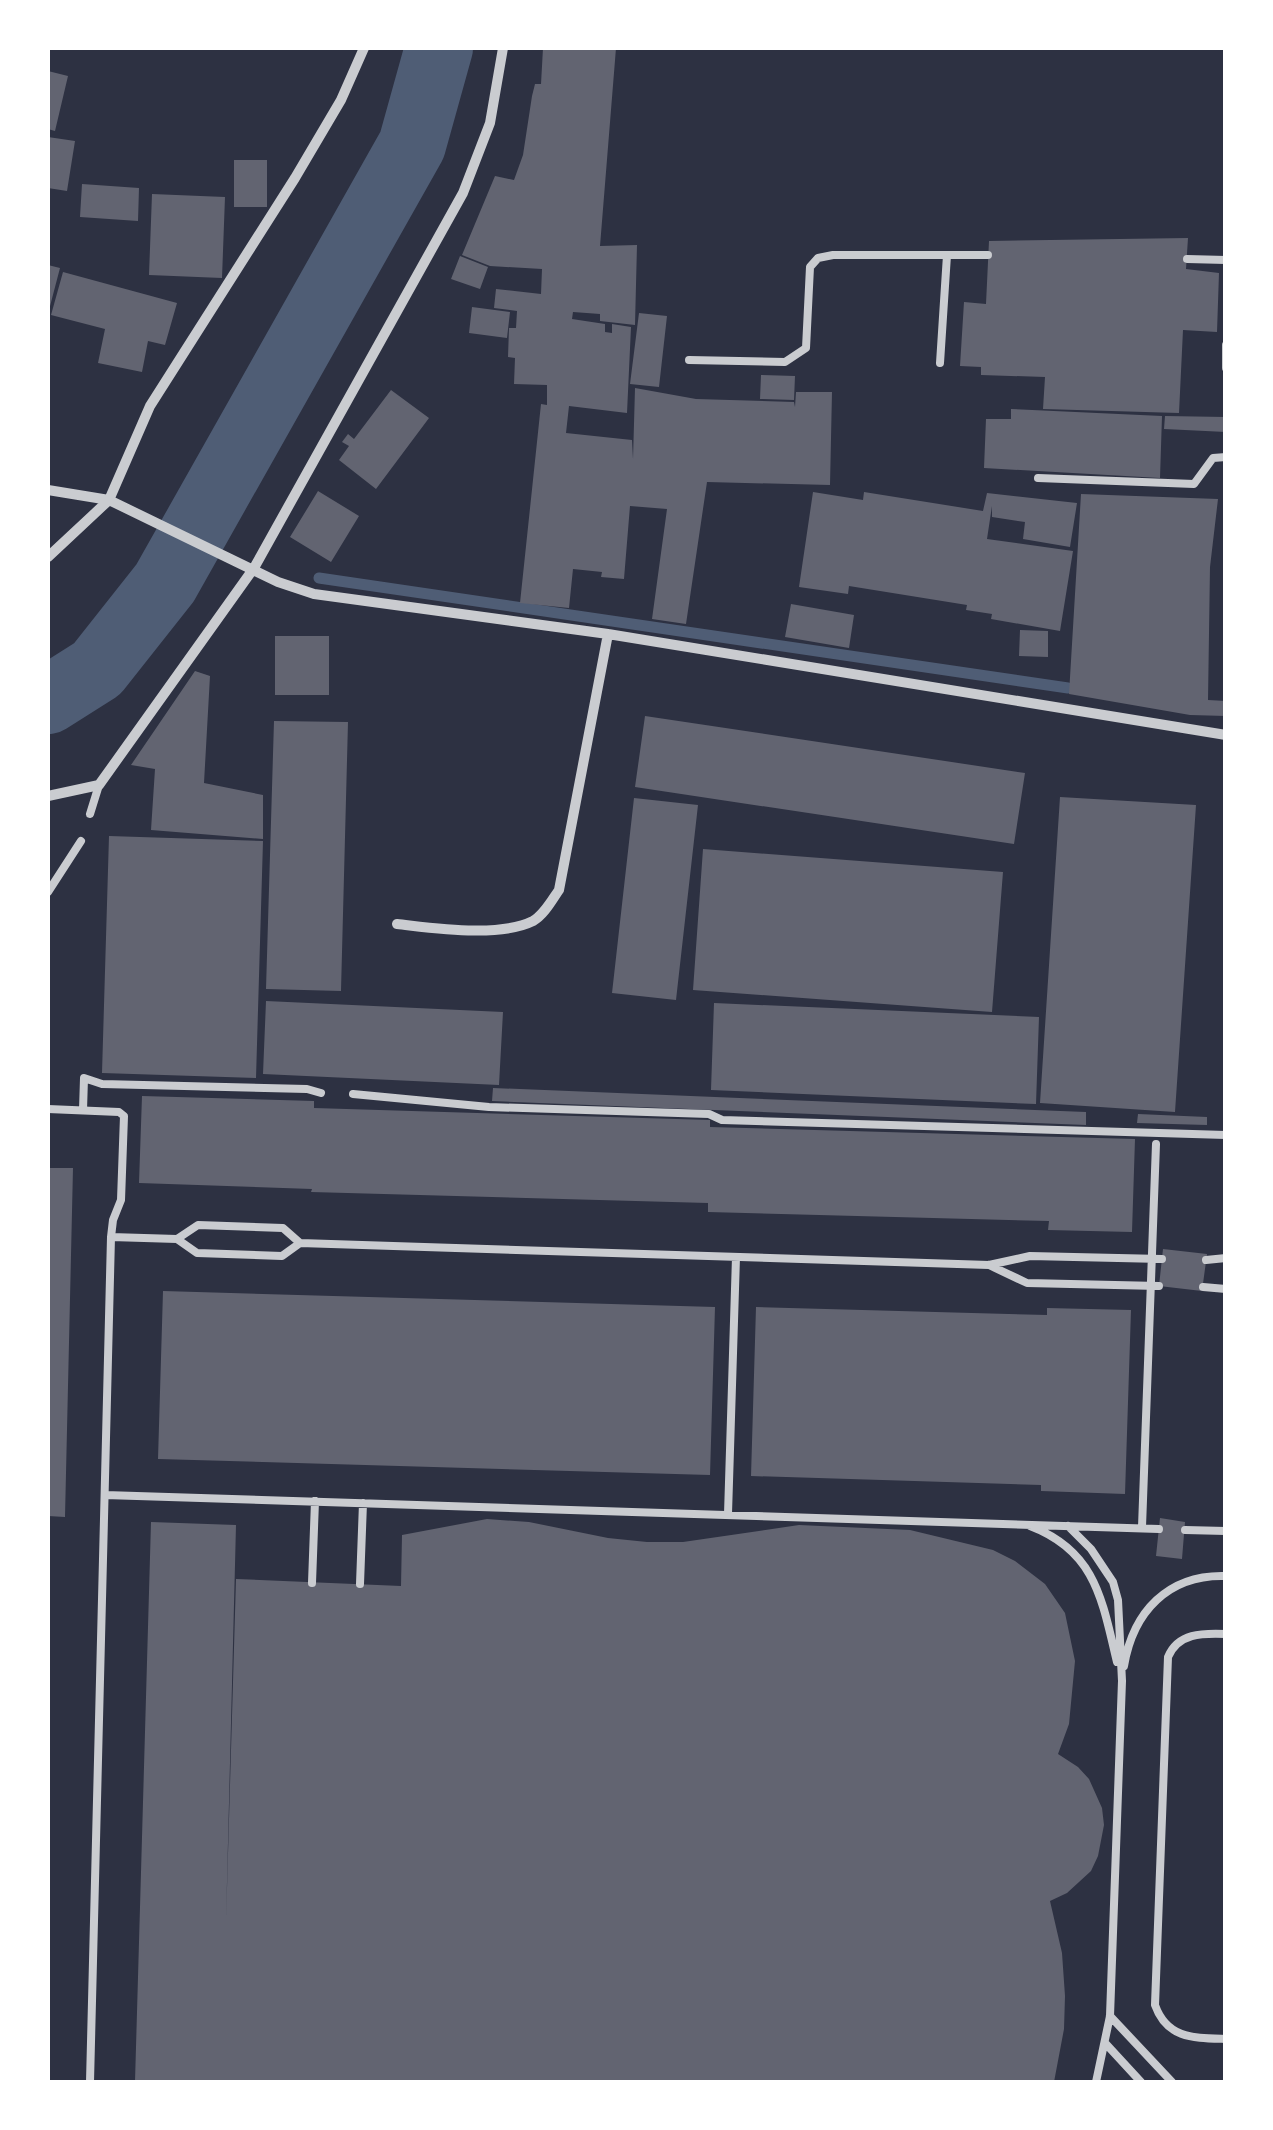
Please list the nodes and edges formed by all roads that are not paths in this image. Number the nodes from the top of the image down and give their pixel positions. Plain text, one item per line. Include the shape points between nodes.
1 (364, 48) edge
2 (503, 48) edge
3 (946, 254) junction
4 (988, 254) dead end
5 (1187, 259) dead end
6 (1226, 260) edge
7 (1226, 345) edge
8 (690, 360) dead end
9 (940, 363) dead end
10 (1226, 368) edge
11 (1226, 457) edge
12 (1038, 478) dead end
13 (48, 490) edge
14 (109, 500) junction
15 (48, 557) edge
16 (254, 568) junction
17 (608, 634) junction
18 (1226, 736) edge
19 (99, 785) junction
20 (48, 796) edge
21 (90, 814) dead end
22 (81, 841) dead end
23 (48, 892) edge
24 (397, 924) dead end
25 (321, 1094) dead end
26 (352, 1094) dead end
27 (48, 1110) edge
28 (83, 1110) junction
29 (1226, 1135) edge
30 (1156, 1144) dead end
31 (111, 1237) junction
32 (177, 1239) junction
33 (300, 1243) junction
34 (736, 1257) junction
35 (1226, 1258) edge
36 (1158, 1259) junction
37 (1206, 1260) dead end
38 (989, 1265) junction
39 (1156, 1286) junction
40 (1203, 1287) dead end
41 (1226, 1289) edge
42 (105, 1494) junction
43 (315, 1502) junction
44 (363, 1503) junction
45 (728, 1514) junction
46 (1023, 1524) junction
47 (1066, 1525) junction
48 (1142, 1527) junction
49 (1159, 1528) dead end
50 (1185, 1530) dead end
51 (1226, 1531) edge
52 (1226, 1576) edge
53 (312, 1582) dead end
54 (360, 1584) dead end
55 (1226, 1634) edge
56 (1122, 1681) junction
57 (1110, 2016) junction
58 (1226, 2039) edge
59 (1106, 2044) junction
60 (90, 2082) edge
61 (1096, 2082) edge
62 (1141, 2082) edge
63 (1172, 2082) edge

1 - 14 street via 295,178 150,406
2 - 16 street via 490,123 463,193
3 - 4 lane
3 - 8 lane via 818,258 810,267 806,348 796,356 785,362
3 - 9 lane
5 - 6 lane
7 - 10 lane
11 - 12 lane via 1212,459 1194,484
13 - 14 street
14 - 15 street
14 - 16 street
16 - 17 street via 314,594
16 - 19 street
17 - 18 street
17 - 24 street via 559,890 549,905 534,920 500,928
19 - 20 street
19 - 21 lane
22 - 23 lane
25 - 28 lane via 242,1082 102,1084 84,1078
26 - 29 lane via 489,1107 709,1114 722,1120
27 - 28 lane
28 - 31 lane via 124,1116 121,1200
30 - 36 lane
31 - 32 lane
31 - 42 lane
32 - 33 lane via 197,1253 282,1256
32 - 33 lane via 198,1226 284,1228
33 - 34 lane
34 - 38 lane
34 - 45 lane
35 - 37 lane
36 - 38 lane via 1030,1256
36 - 39 lane
38 - 39 lane via 1027,1283
39 - 48 lane
40 - 41 lane
42 - 43 lane
42 - 60 lane
43 - 44 lane
43 - 53 lane
44 - 45 lane
44 - 54 lane
45 - 46 lane
46 - 47 lane
46 - 56 lane via 1067,1545 1090,1572
47 - 48 lane
47 - 56 lane via 1112,1582
48 - 49 lane
50 - 51 lane
52 - 56 lane via 1196,1578 1154,1603 1131,1635
55 - 58 lane via 1184,1639 1168,1658 1155,2005 1182,2036
56 - 57 lane
57 - 59 lane
57 - 63 lane
59 - 61 lane
59 - 62 lane

